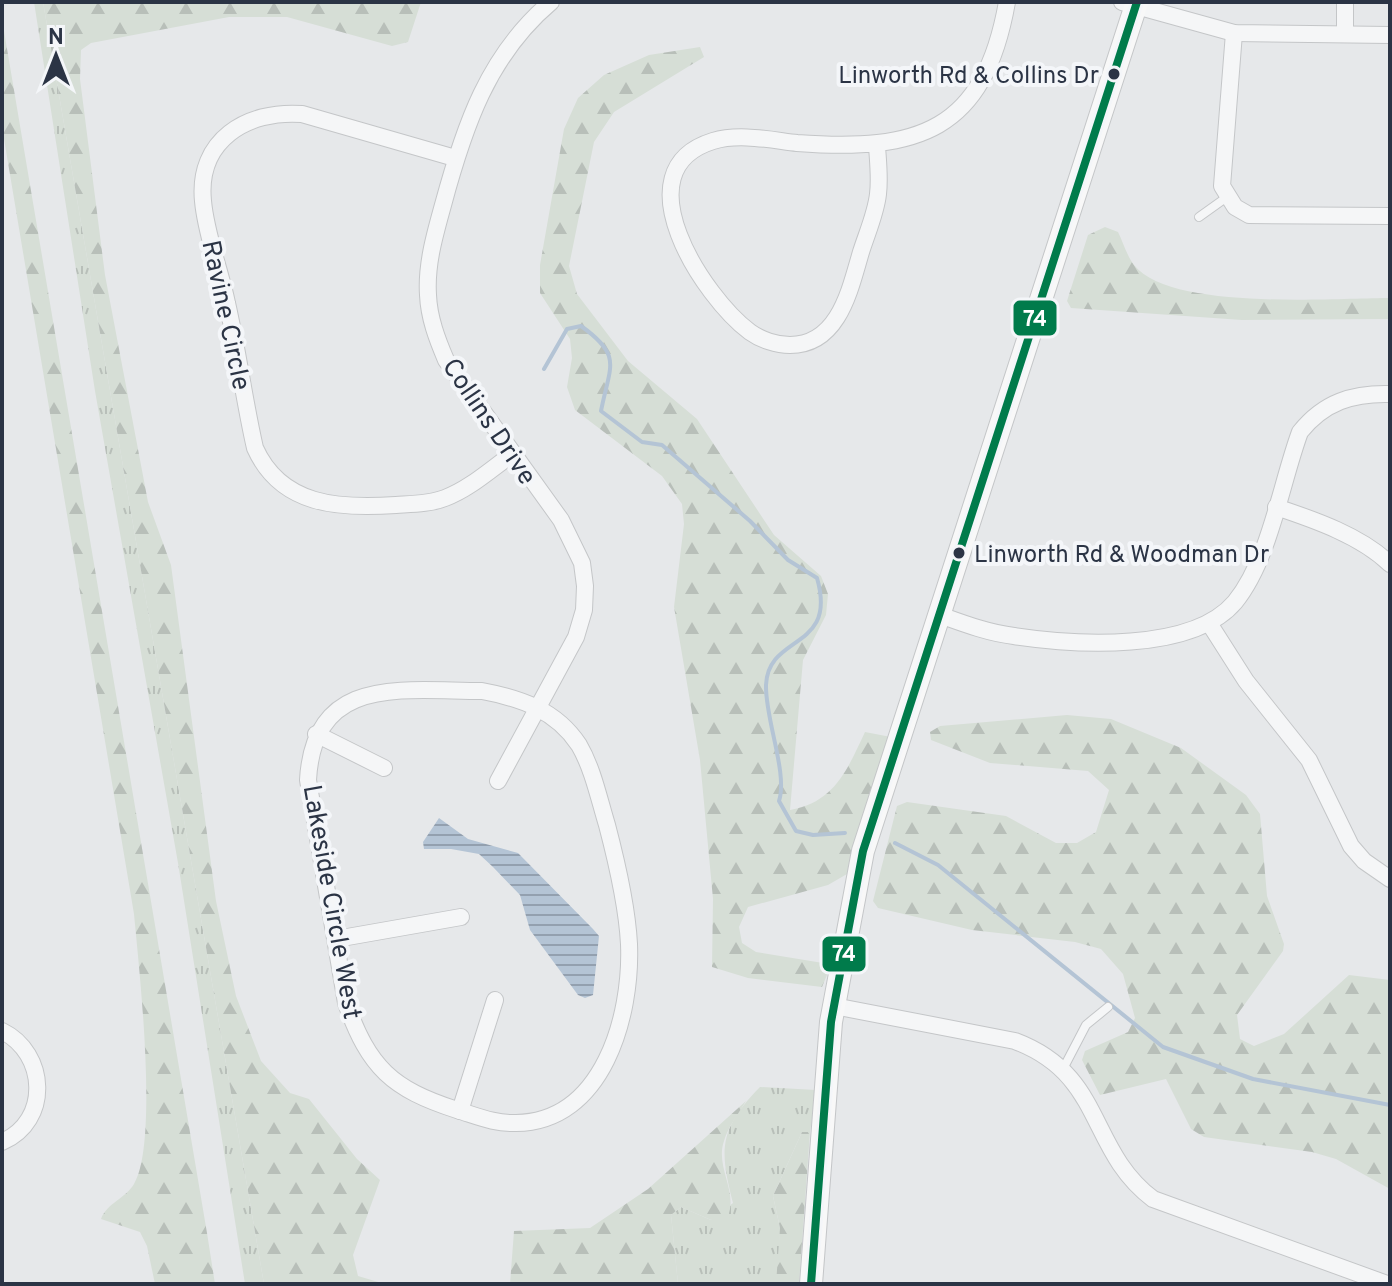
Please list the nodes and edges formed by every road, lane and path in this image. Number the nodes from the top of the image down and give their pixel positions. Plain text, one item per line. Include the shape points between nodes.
1 (551, 2) edge
2 (1007, 2) edge
3 (1345, 2) edge
4 (1132, 3) edge
5 (1234, 33) junction
6 (1345, 34) junction
7 (1390, 35) edge
8 (877, 146) junction
9 (455, 158) junction
10 (1227, 197) junction
11 (1390, 216) edge
12 (1199, 217) dead end
13 (1390, 394) edge
14 (511, 455) junction
15 (1276, 507) junction
16 (1390, 564) edge
17 (937, 614) junction
18 (1209, 623) junction
19 (538, 707) junction
20 (316, 734) junction
21 (384, 768) dead end
22 (498, 781) dead end
23 (1390, 879) edge
24 (461, 917) dead end
25 (336, 939) junction
26 (495, 1000) dead end
27 (834, 1006) junction
28 (1108, 1007) dead end
29 (2, 1031) edge
30 (1063, 1069) junction
31 (460, 1111) junction
32 (2, 1142) edge
33 (811, 1284) edge
34 (1387, 1284) edge

1 - 9 street, Collins Drive via 519,32 490,72
2 - 8 street via 995,55 971,95 950,117 924,132
3 - 6 street
4 - 5 street
4 - 17 main road
5 - 6 street
5 - 10 street via 1222,186
6 - 7 street
8 - 8 street via 724,138 697,149 678,171 671,200 685,253 713,297 753,334 800,344 819,336 838,317 878,197
9 - 14 street, Collins Drive via 428,263 434,332 456,377
9 - 14 street, Ravine Circle via 302,114 278,112 257,116 228,134 209,162 202,200 255,448 262,464 289,490 306,499 343,505 443,499
10 - 11 street via 1249,215
10 - 12 lane
13 - 15 street via 1341,398 1311,418 1300,432
14 - 19 street, Collins Drive via 573,540 585,586 576,637
15 - 16 street via 1326,526
15 - 18 street via 1243,590
17 - 18 street via 1012,636 1081,640 1163,638
17 - 27 main road via 863,851
18 - 23 street via 1246,681 1309,760 1351,846
19 - 20 street via 482,691 381,693 343,703
19 - 22 street, Collins Drive
19 - 31 street, Lakeside Circle West via 578,745 593,778 621,888 629,945 625,995 603,1070 568,1108 517,1124
20 - 21 street
20 - 25 street, Lakeside Circle West via 308,780
24 - 25 street
25 - 31 street, Lakeside Circle West via 346,1003 373,1062 395,1084
26 - 31 street
27 - 30 street via 1015,1041
27 - 33 main road
28 - 30 lane via 1086,1025
29 - 32 street via 24,1047 38,1078 32,1113 22,1129
30 - 34 street via 1089,1103 1120,1168 1153,1199

